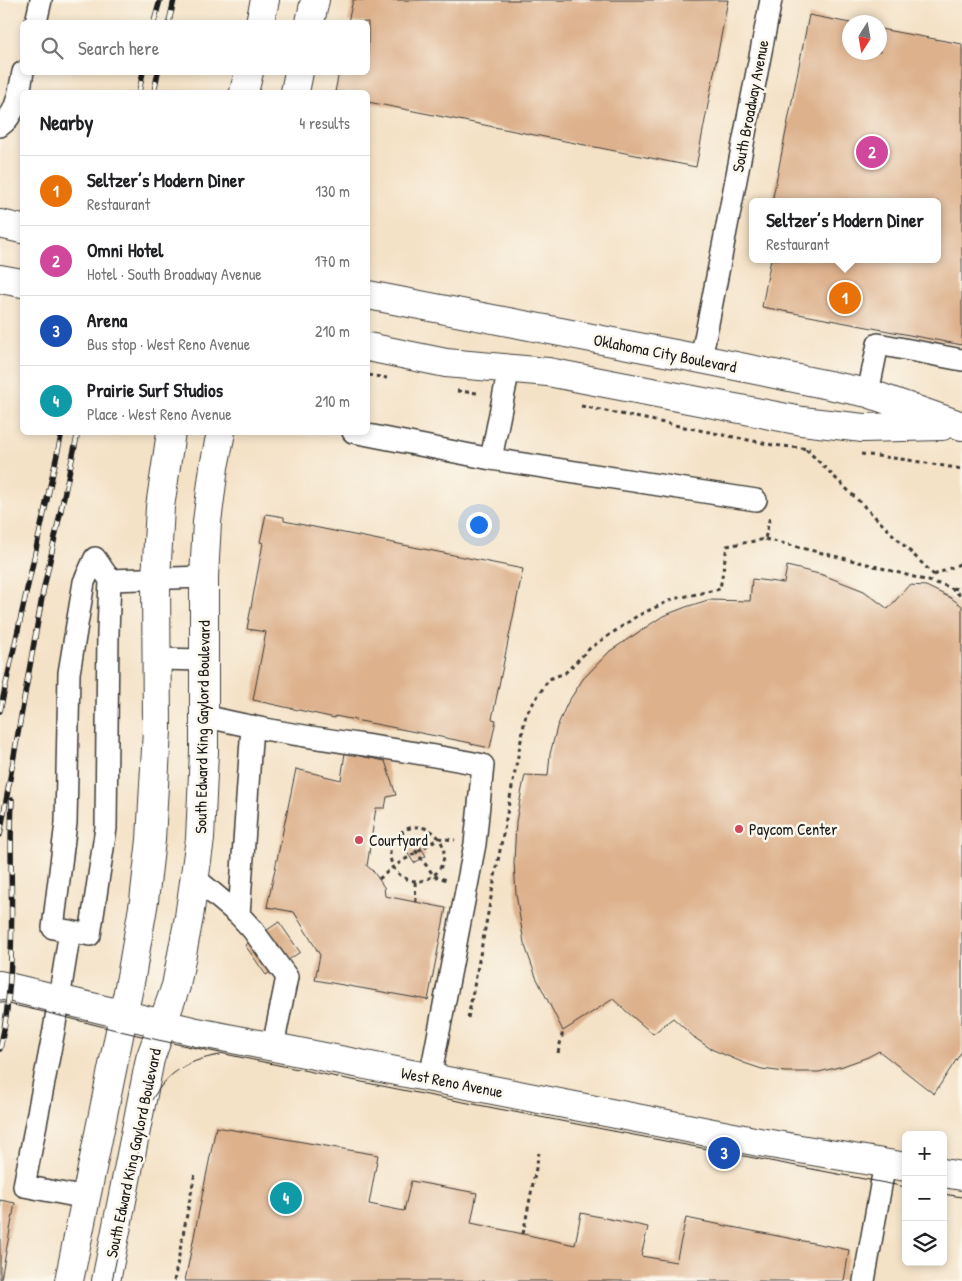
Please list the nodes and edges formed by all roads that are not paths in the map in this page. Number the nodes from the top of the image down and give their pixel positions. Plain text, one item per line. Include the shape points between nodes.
1 (41, 0) edge
2 (265, 0) edge
3 (315, 0) edge
4 (771, 0) edge
5 (36, 20) edge
6 (260, 20) edge
7 (310, 20) edge
8 (22, 75) edge
9 (248, 75) edge
10 (298, 75) edge
11 (244, 90) edge
12 (295, 90) edge
13 (0, 126) edge
14 (0, 224) edge
15 (20, 229) edge
16 (0, 279) edge
17 (20, 283) edge
18 (370, 295) edge
19 (370, 347) edge
20 (701, 359) junction
21 (962, 360) edge
22 (509, 368) junction
23 (868, 393) junction
24 (961, 425) edge
25 (171, 435) edge
26 (220, 435) edge
27 (368, 435) edge
28 (491, 459) junction
29 (764, 504) road end
30 (204, 577) junction
31 (156, 579) junction
32 (110, 580) junction
33 (158, 659) junction
34 (204, 660) junction
35 (205, 716) junction
36 (252, 726) junction
37 (195, 878) junction
38 (239, 915) junction
39 (70, 931) junction
40 (0, 985) edge
41 (59, 998) junction
42 (123, 1014) junction
43 (162, 1024) junction
44 (273, 1046) junction
45 (430, 1078) junction
46 (895, 1165) edge
47 (947, 1174) edge
48 (962, 1176) edge
49 (86, 1198) junction
50 (70, 1281) edge
51 (106, 1281) edge
52 (864, 1281) edge

1 - 5 street
2 - 6 main road
3 - 7 main road
4 - 20 street, South Broadway Avenue
8 - 13 street via 14,112
9 - 11 main road
10 - 12 main road
14 - 15 main road
16 - 17 main road
18 - 20 main road, Oklahoma City Boulevard
19 - 22 main road, Oklahoma City Boulevard via 446,363
20 - 23 main road, Oklahoma City Boulevard
21 - 23 street via 878,344
22 - 24 main road, Oklahoma City Boulevard via 548,372 802,421 863,428
22 - 28 street
23 - 24 main road, Oklahoma City Boulevard
25 - 31 main road via 160,507
26 - 30 main road, South Edward King Gaylord Boulevard via 208,513
27 - 28 street
28 - 29 street
30 - 31 street
30 - 34 main road, South Edward King Gaylord Boulevard
31 - 32 street
31 - 33 main road
32 - 39 street via 106,828 90,935
32 - 39 street via 95,558 84,582 70,673 66,823 54,928
33 - 34 street
33 - 42 main road via 158,730 151,840 144,901
34 - 35 main road, South Edward King Gaylord Boulevard
35 - 36 street
35 - 37 main road, South Edward King Gaylord Boulevard
36 - 38 street
36 - 45 street via 483,765 475,844
37 - 38 street
37 - 43 main road, South Edward King Gaylord Boulevard via 176,986
38 - 44 street via 287,977
39 - 41 street
40 - 41 main road, West Reno Avenue
41 - 42 main road, West Reno Avenue
41 - 49 street via 24,1186
42 - 43 main road, West Reno Avenue
42 - 49 main road
43 - 44 main road, West Reno Avenue
43 - 51 main road, South Edward King Gaylord Boulevard via 150,1059
44 - 45 main road, West Reno Avenue
45 - 46 main road, West Reno Avenue
46 - 52 street
47 - 48 main road
49 - 50 main road

